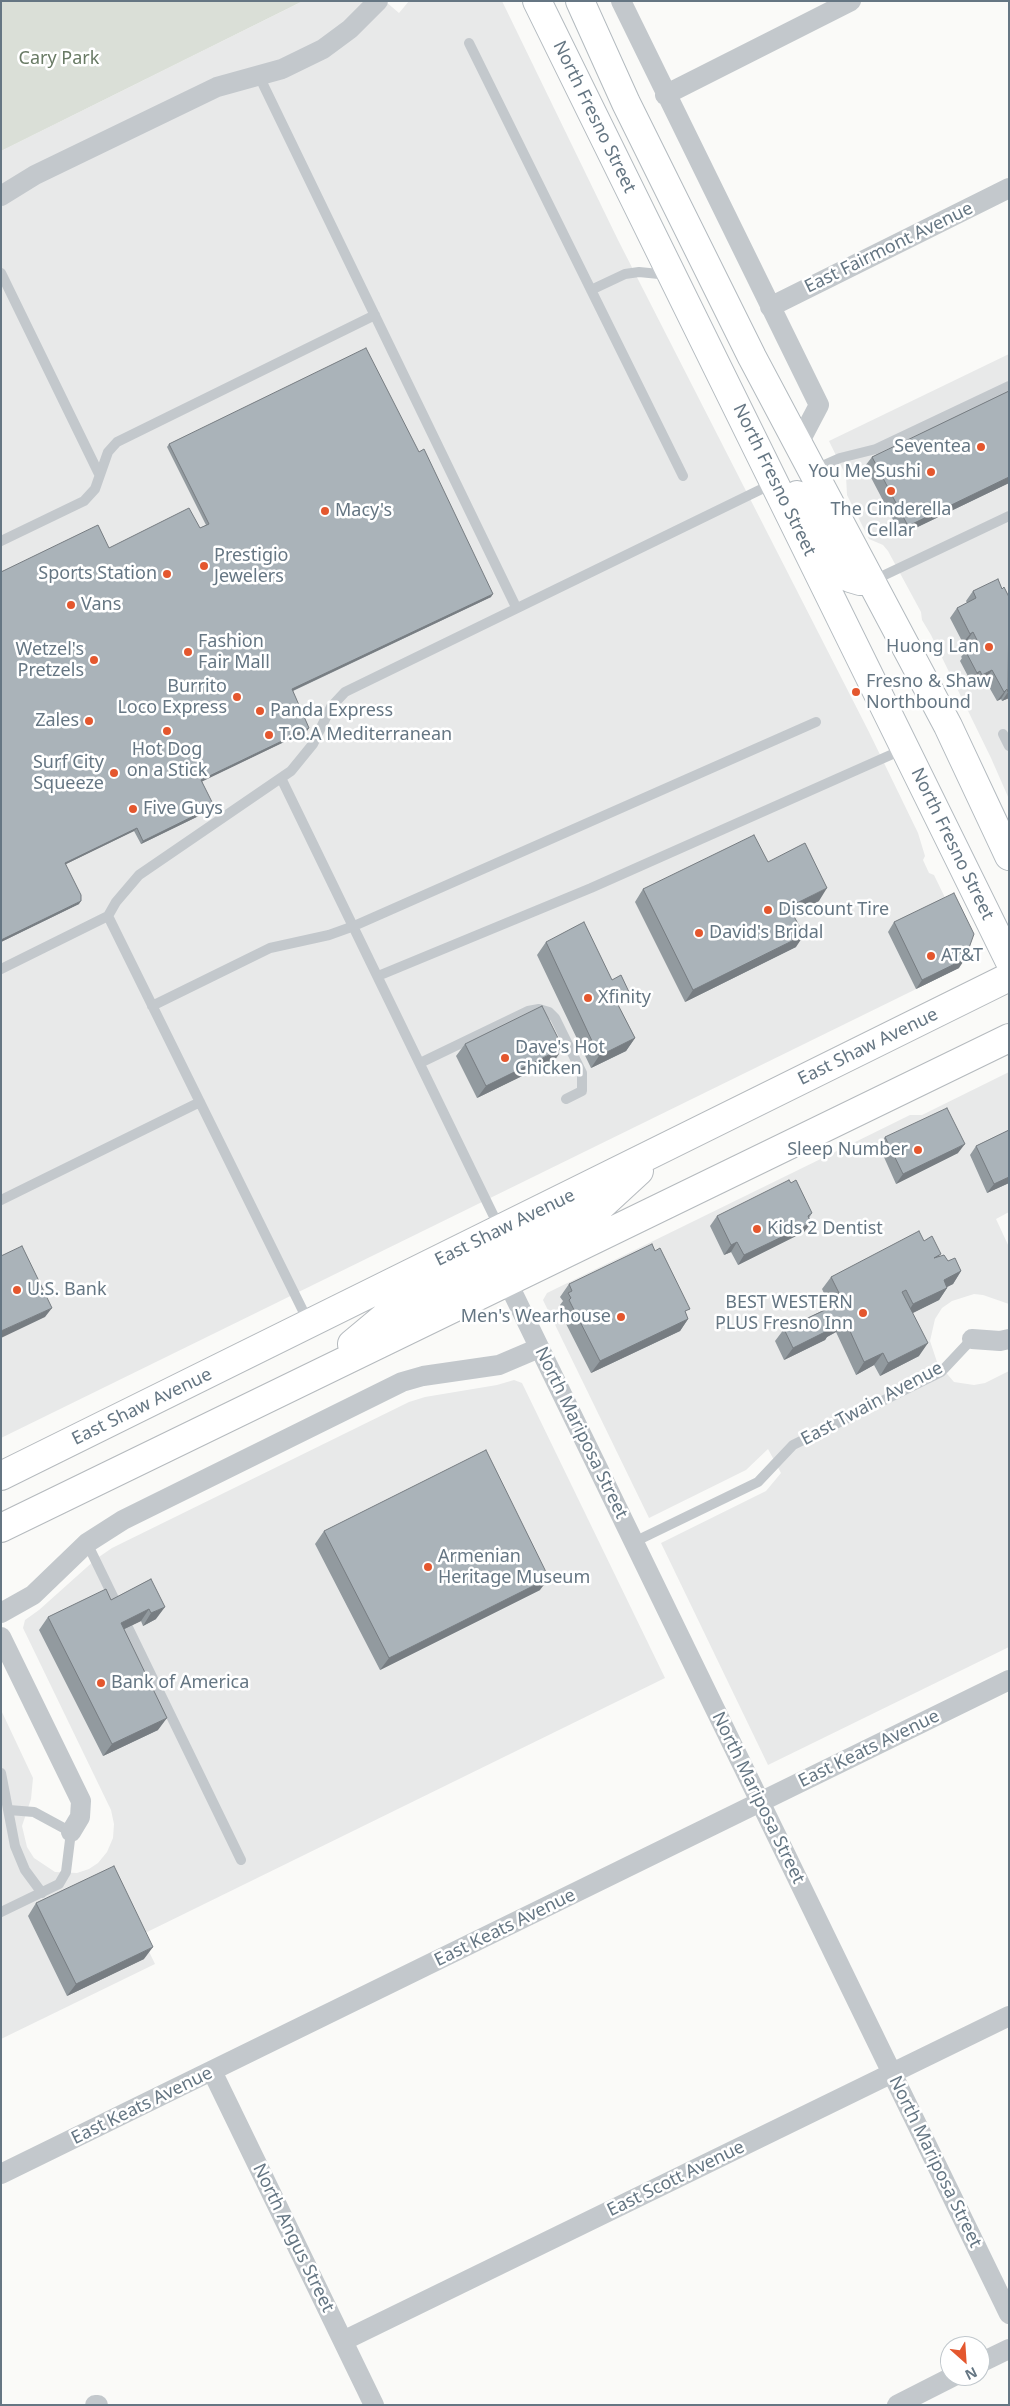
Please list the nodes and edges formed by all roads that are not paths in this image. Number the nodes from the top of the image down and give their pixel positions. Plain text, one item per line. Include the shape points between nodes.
1 (378, 1) edge
2 (537, 1) edge
3 (580, 1) edge
4 (621, 1) edge
5 (851, 1) edge
6 (469, 43) dead end
7 (259, 76) junction
8 (665, 95) junction
9 (1009, 188) edge
10 (1, 196) edge
11 (1, 273) edge
12 (670, 275) junction
13 (591, 290) junction
14 (770, 307) junction
15 (375, 315) junction
16 (1009, 386) edge
17 (798, 445) junction
18 (812, 470) junction
19 (99, 474) junction
20 (683, 476) dead end
21 (776, 483) junction
22 (1009, 516) edge
23 (1, 541) edge
24 (871, 582) junction
25 (516, 607) junction
26 (816, 722) dead end
27 (1003, 734) dead end
28 (1009, 746) edge
29 (905, 748) junction
30 (281, 778) junction
31 (1009, 856) edge
32 (108, 916) junction
33 (354, 926) junction
34 (1009, 960) edge
35 (1, 969) edge
36 (378, 976) junction
37 (1009, 977) edge
38 (152, 1006) junction
39 (1009, 1038) edge
40 (420, 1063) junction
41 (566, 1099) dead end
42 (200, 1102) junction
43 (662, 1150) junction
44 (1, 1200) edge
45 (500, 1230) junction
46 (507, 1281) junction
47 (310, 1325) junction
48 (972, 1339) joint
49 (1009, 1339) edge
50 (539, 1348) junction
51 (314, 1374) junction
52 (1, 1476) edge
53 (1, 1528) edge
54 (634, 1542) junction
55 (86, 1543) junction
56 (1, 1613) edge
57 (1, 1637) edge
58 (1009, 1680) edge
59 (1, 1773) edge
60 (760, 1803) junction
61 (9, 1810) junction
62 (72, 1832) junction
63 (241, 1860) dead end
64 (42, 1893) junction
65 (1, 1912) edge
66 (1009, 2016) edge
67 (212, 2071) junction
68 (892, 2073) junction
69 (1, 2174) edge
70 (1009, 2314) edge
71 (343, 2341) junction
72 (1009, 2349) edge
73 (990, 2358) edge
74 (940, 2383) edge
75 (374, 2405) edge
76 (896, 2405) edge

1 - 7 street via 322,49 282,69
2 - 12 main road, North Fresno Street
3 - 17 main road, North Fresno Street via 626,103
4 - 8 street
5 - 8 street
6 - 13 lane
7 - 10 street via 217,87 35,175
7 - 15 lane
8 - 14 street
9 - 14 street, East Fairmont Avenue
11 - 19 lane
12 - 13 lane via 625,274
12 - 21 main road, North Fresno Street
13 - 20 lane
14 - 17 street via 819,405
15 - 19 lane via 117,442 108,452
15 - 25 lane
16 - 18 lane via 876,449 840,458
17 - 18 main road, North Fresno Street
18 - 24 main road, North Fresno Street
19 - 23 lane via 95,489 84,501
21 - 24 main road via 803,498 850,578
21 - 25 lane
21 - 29 main road, North Fresno Street
22 - 24 lane
24 - 31 main road, North Fresno Street via 948,726
25 - 30 lane via 345,692 331,706 314,744
26 - 33 lane
27 - 28 lane
29 - 34 main road, North Fresno Street
29 - 36 lane via 591,888
30 - 32 lane via 139,875
30 - 33 lane
32 - 35 lane
32 - 38 lane
33 - 36 lane
33 - 38 lane via 270,948
36 - 40 lane
37 - 43 main road, East Shaw Avenue
38 - 42 lane
39 - 46 main road
40 - 41 lane via 539,1008 555,1018 582,1072 582,1091
40 - 45 lane
42 - 44 lane
42 - 47 lane
43 - 45 main road, East Shaw Avenue
43 - 46 main road via 601,1206 515,1250 506,1259
45 - 47 main road, East Shaw Avenue
45 - 51 main road via 497,1248 481,1266 394,1310
46 - 50 street, North Mariposa Street
46 - 51 main road
47 - 52 main road, East Shaw Avenue
48 - 49 street, East Twain Avenue
48 - 54 lane, East Twain Avenue via 941,1372 793,1445 758,1482
50 - 54 street, North Mariposa Street
50 - 55 street via 499,1365 402,1382 123,1520
51 - 53 main road
54 - 60 street, North Mariposa Street
55 - 56 street via 33,1595
55 - 63 lane
57 - 62 street via 81,1801 80,1817
58 - 60 street, East Keats Avenue
59 - 61 lane
60 - 67 street, East Keats Avenue
60 - 68 street, North Mariposa Street
61 - 62 lane via 34,1812
61 - 64 lane via 15,1846 25,1870
62 - 64 lane via 66,1872 59,1884
64 - 65 lane
66 - 68 street, East Scott Avenue
67 - 69 street, East Keats Avenue
67 - 71 street, North Angus Street
68 - 70 street, North Mariposa Street
68 - 71 street, East Scott Avenue
71 - 75 street, North Angus Street
72 - 73 street
74 - 76 street

